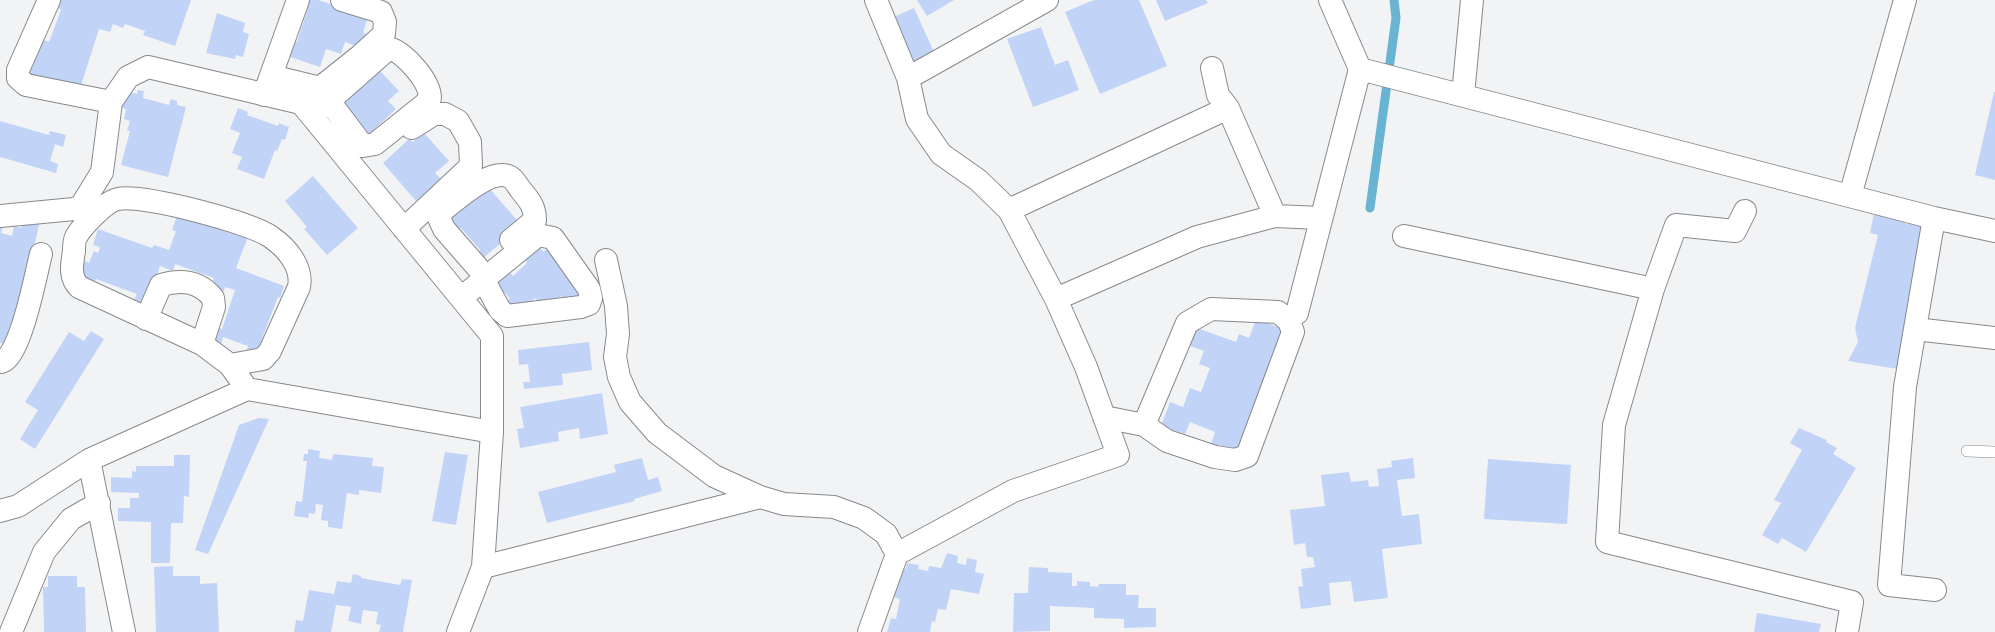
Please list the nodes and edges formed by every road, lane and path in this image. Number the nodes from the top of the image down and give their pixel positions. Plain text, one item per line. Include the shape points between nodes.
1 (50, 0) edge
2 (298, 0) edge
3 (342, 0) edge
4 (876, 0) edge
5 (1047, 0) edge
6 (1330, 0) edge
7 (1472, 0) edge
8 (1905, 0) edge
9 (1212, 68) dead end
10 (1360, 69) junction
11 (908, 78) junction
12 (268, 85) junction
13 (324, 95) junction
14 (1463, 95) junction
15 (111, 102) junction
16 (1228, 108) junction
17 (307, 109) junction
18 (357, 171) junction
19 (1850, 196) junction
20 (1009, 210) junction
21 (1745, 212) dead end
22 (0, 216) edge
23 (1275, 216) junction
24 (1321, 218) junction
25 (1934, 218) junction
26 (404, 229) junction
27 (1995, 230) edge
28 (1404, 236) dead end
29 (41, 254) dead end
30 (606, 260) dead end
31 (481, 274) junction
32 (1653, 288) junction
33 (457, 294) junction
34 (1056, 299) junction
35 (1297, 313) dead end
36 (146, 319) junction
37 (1915, 329) junction
38 (1995, 338) edge
39 (202, 344) junction
40 (0, 362) edge
41 (230, 365) junction
42 (247, 389) junction
43 (1104, 417) junction
44 (1144, 425) junction
45 (492, 432) junction
46 (1966, 451) dead end
47 (1995, 452) edge
48 (89, 460) junction
49 (760, 498) junction
50 (99, 503) junction
51 (0, 511) edge
52 (897, 554) junction
53 (482, 566) junction
54 (1935, 590) dead end
55 (12, 632) edge
56 (124, 632) edge
57 (458, 632) edge
58 (869, 632) edge
59 (1847, 632) edge

1 - 15 street via 18,70 18,78 26,85
2 - 12 street
3 - 13 street via 380,12 385,22 384,34
4 - 11 street
5 - 11 street
6 - 10 street
7 - 14 street
8 - 19 street
9 - 16 street via 1218,95
10 - 14 street
10 - 24 street
11 - 20 street via 916,119 941,154 978,180
12 - 13 street
12 - 15 street via 148,67 128,77
12 - 17 street
13 - 13 street via 389,48 407,57 430,91 430,98 425,104 370,146 363,146
13 - 17 street
14 - 19 street
15 - 22 street via 102,172 81,206
16 - 20 street
16 - 23 street
17 - 18 street
18 - 26 street
18 - 26 street via 434,114 445,114 458,121 470,142 471,166
19 - 25 street
20 - 34 street
21 - 32 street via 1735,231 1676,225
23 - 24 street
23 - 34 street via 1197,238
24 - 35 street
25 - 27 street
25 - 37 street
26 - 33 street
28 - 32 street
29 - 40 street via 20,336 10,356
30 - 49 street via 616,306 616,364 630,402 657,433 714,476
31 - 31 street via 538,235 545,235 553,238 589,289 591,298 589,304 581,307 507,316 500,310
31 - 33 street
32 - 59 street via 1614,425 1607,542 1852,602
33 - 45 street via 492,336
34 - 43 street via 1086,366
36 - 39 street
36 - 39 street via 161,285 178,282 197,284 213,298 214,306
36 - 41 street via 79,287 72,278 75,239 108,202 130,198 215,214 271,237 296,263 301,277 299,287 263,360
37 - 38 street
37 - 54 street via 1906,387 1889,585
39 - 41 street
41 - 42 street
42 - 45 street
42 - 48 street
43 - 44 street
43 - 52 street via 1118,455 1013,491
44 - 44 street via 1167,441 1215,457 1235,460 1247,456 1293,332 1289,321 1278,312 1211,309 1187,323
45 - 53 street
46 - 47 lane
48 - 50 street
48 - 51 street via 18,506
49 - 52 street via 784,504 834,507 864,518 886,534
49 - 53 street
50 - 55 street via 71,519 44,552
50 - 56 street
52 - 58 street
53 - 57 street

